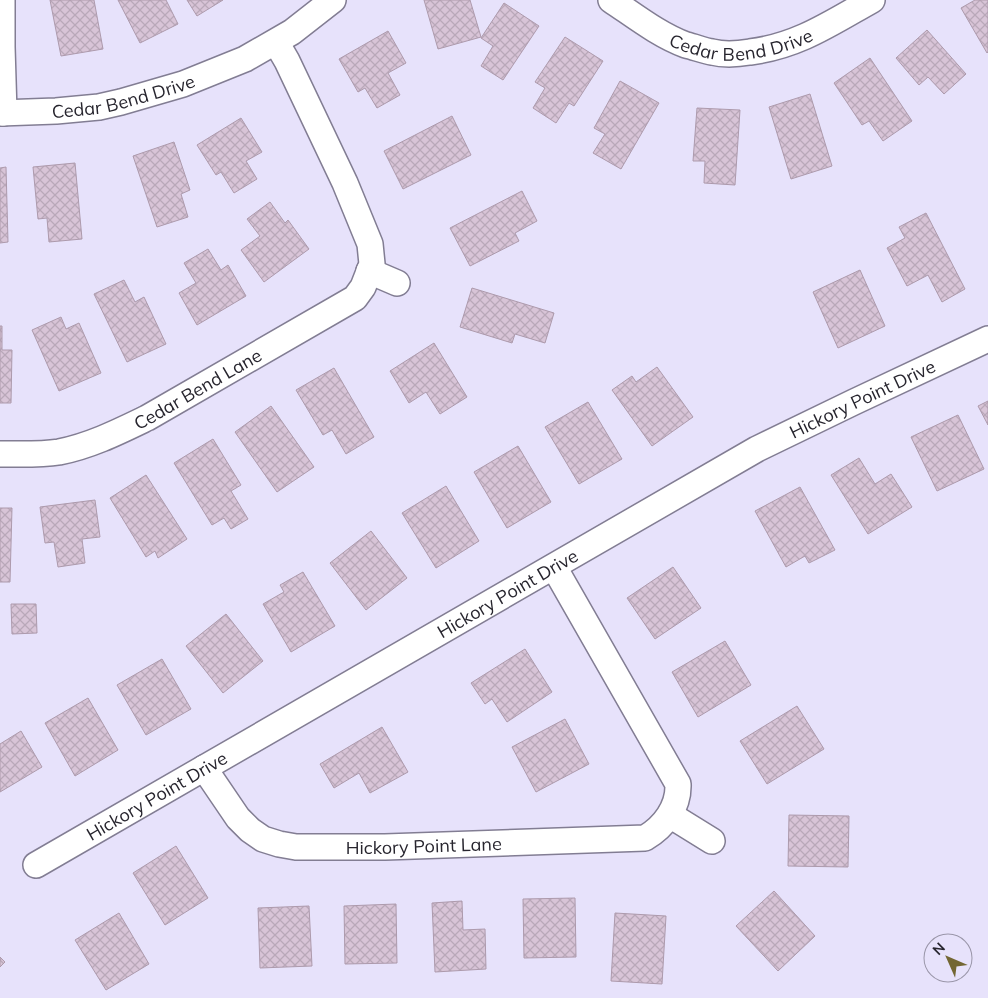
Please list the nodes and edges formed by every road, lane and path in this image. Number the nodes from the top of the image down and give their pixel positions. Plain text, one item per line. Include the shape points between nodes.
1 (2, 0) edge
2 (333, 0) edge
3 (611, 0) edge
4 (872, 0) edge
5 (276, 42) junction
6 (2, 113) edge
7 (369, 271) junction
8 (397, 283) dead end
9 (988, 339) edge
10 (0, 454) edge
11 (554, 567) junction
12 (204, 768) junction
13 (670, 815) junction
14 (712, 841) dead end
15 (36, 865) dead end

1 - 6 street, Cedar Bend Drive
2 - 5 street, Cedar Bend Drive
3 - 4 street, Cedar Bend Drive via 660,32 686,44 713,53 737,54 789,44
5 - 6 street, Cedar Bend Drive via 245,59 183,84 99,108
5 - 7 street, Cedar Bend Lane via 341,174 370,244 372,264
7 - 8 street
7 - 10 street, Cedar Bend Lane via 363,287 354,298 147,418 86,446 59,452
9 - 11 street, Hickory Point Drive via 758,450
11 - 12 street, Hickory Point Drive
11 - 13 street, Hickory Point Lane via 678,784 679,793
12 - 13 street, Hickory Point Lane via 250,830 263,839 296,847 645,838 663,825
12 - 15 street, Hickory Point Drive
13 - 14 street

